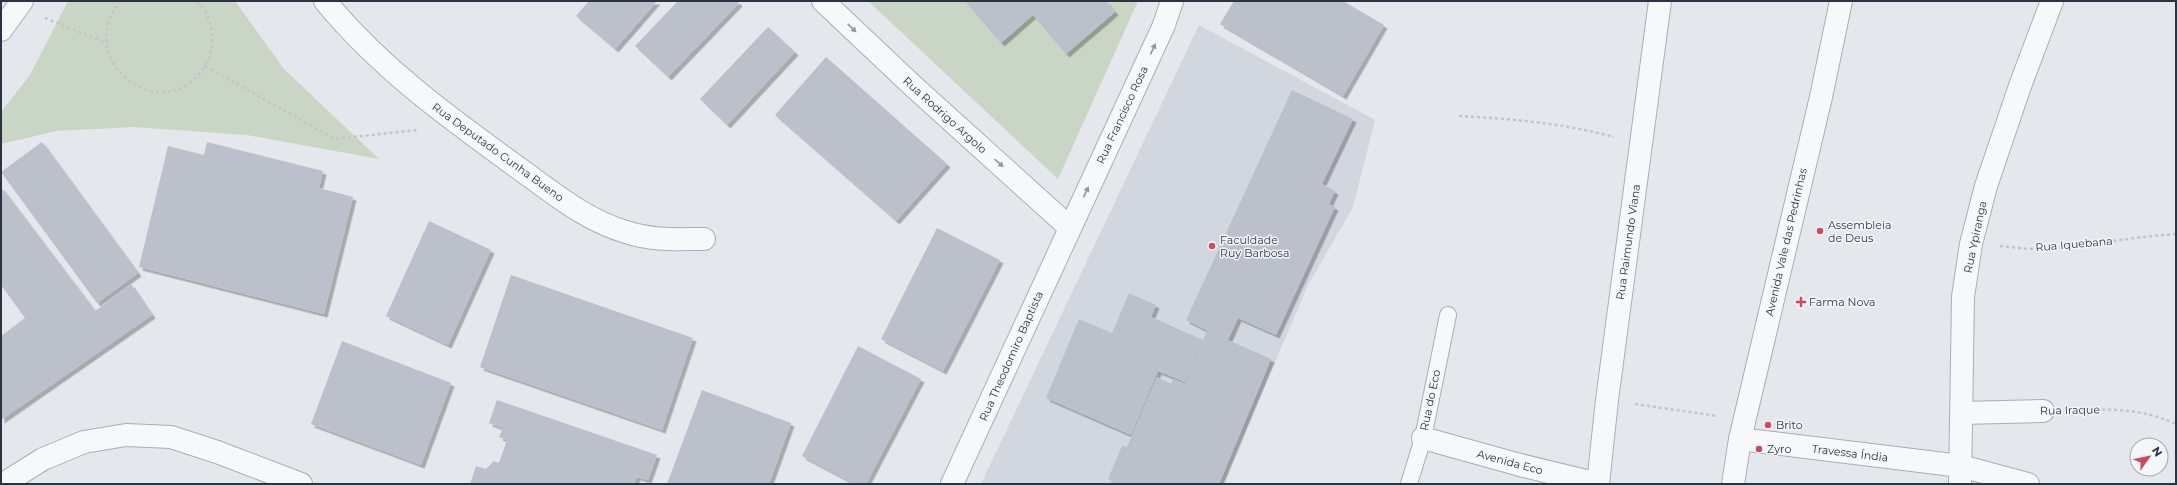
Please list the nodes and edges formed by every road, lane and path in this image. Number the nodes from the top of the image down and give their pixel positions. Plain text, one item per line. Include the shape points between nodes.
1 (121, 1) edge
2 (325, 1) edge
3 (823, 1) edge
4 (1172, 1) edge
5 (1660, 1) edge
6 (1841, 1) edge
7 (2052, 1) edge
8 (200, 2) edge
9 (21, 4) edge
10 (1, 30) edge
11 (106, 43) junction
12 (205, 66) junction
13 (1459, 116) dead end
14 (459, 125) junction
15 (1642, 144) junction
16 (1069, 227) junction
17 (2176, 234) edge
18 (704, 239) dead end
19 (1971, 244) junction
20 (1448, 315) dead end
21 (1607, 400) junction
22 (2043, 411) joint
23 (1961, 413) junction
24 (2176, 424) edge
25 (1742, 429) junction
26 (1423, 438) junction
27 (1961, 475) edge
28 (3, 484) edge
29 (301, 484) edge
30 (952, 484) edge
31 (1410, 484) edge
32 (1598, 484) edge
33 (1733, 484) edge
34 (2028, 484) edge

1 - 11 path via 111,14 106,28
2 - 14 street, Rua Deputado Cunha Bueno via 395,75
3 -> 16 street, Rua Rodrigo Argolo
16 -> 4 street, Rua Francisco Rosa via 1164,25
5 - 15 street, Rua Raimundo Viana
6 - 25 street, Avenida Vale das Pedrinhas via 1821,97
7 - 19 street, Rua Ypiranga via 1986,186
8 - 12 path via 209,17 213,33 212,50
9 - 10 street
9 - 11 path
11 - 12 path via 110,59 119,74 132,84 148,91 164,92 181,88 195,79
12 - 14 path via 335,139
13 - 15 path via 1539,121 1588,129
14 - 18 street, Rua Deputado Cunha Bueno via 584,215 624,232 653,240
15 - 21 street, Rua Raimundo Viana
16 - 30 street, Rua Theodomiro Baptista
17 - 19 path, Rua Iquebana via 2035,249
19 - 23 street, Rua Ypiranga via 1963,297
20 - 26 lane, Rua do Eco
21 - 25 path
21 - 32 street, Rua Raimundo Viana
22 - 23 street, Rua Iraque
22 - 24 path, Rua Iraque via 2114,409 2141,412
23 - 27 street, Rua Ypiranga
25 - 27 street, Travessa Índia
25 - 33 street, Avenida Vale das Pedrinhas
26 - 31 lane, Rua do Eco
26 - 32 street, Avenida Eco
27 - 34 street, Travessa Índia
28 - 29 street via 43,459 84,442 126,434 171,437

